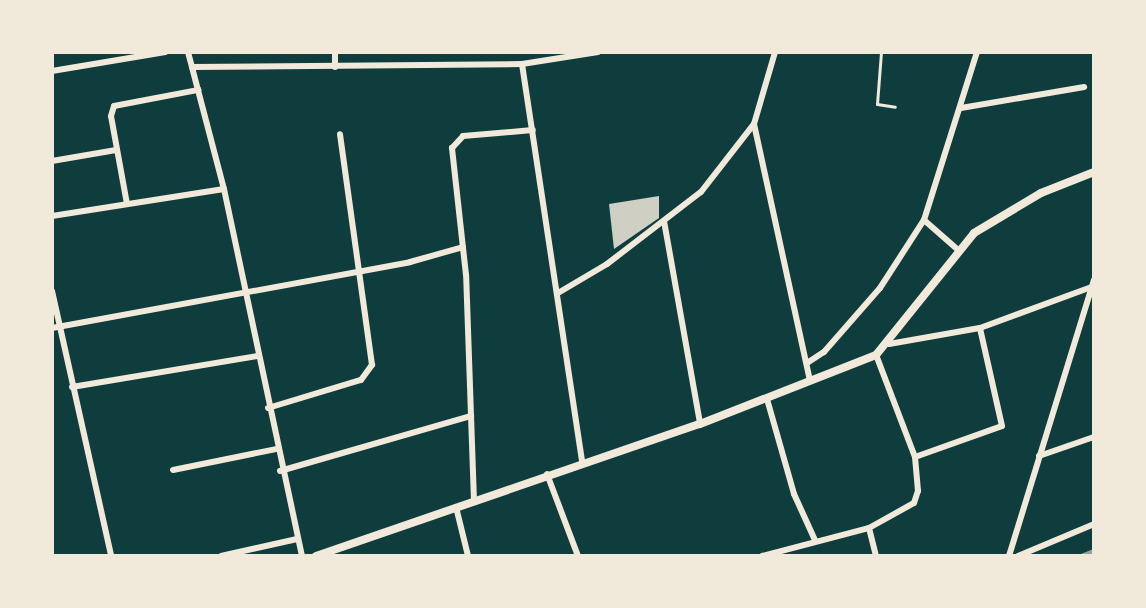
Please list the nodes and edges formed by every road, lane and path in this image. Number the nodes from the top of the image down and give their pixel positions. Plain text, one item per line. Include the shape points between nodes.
1 (165, 52) edge
2 (188, 52) edge
3 (335, 52) edge
4 (598, 52) edge
5 (775, 52) edge
6 (881, 52) edge
7 (977, 52) edge
8 (522, 64) junction
9 (192, 67) junction
10 (335, 67) junction
11 (52, 71) edge
12 (1084, 87) dead end
13 (198, 90) junction
14 (895, 107) dead end
15 (961, 108) junction
16 (754, 124) junction
17 (533, 130) junction
18 (340, 134) dead end
19 (116, 150) junction
20 (52, 161) edge
21 (1094, 172) edge
22 (224, 189) junction
23 (127, 204) junction
24 (52, 216) edge
25 (924, 220) junction
26 (664, 221) junction
27 (463, 247) junction
28 (957, 249) junction
29 (360, 270) junction
30 (1093, 284) edge
31 (244, 289) junction
32 (52, 291) edge
33 (558, 293) junction
34 (55, 327) edge
35 (980, 328) junction
36 (889, 344) junction
37 (876, 355) junction
38 (257, 356) junction
39 (807, 363) junction
40 (810, 381) junction
41 (72, 387) junction
42 (767, 399) junction
43 (268, 408) junction
44 (471, 416) junction
45 (700, 424) junction
46 (1094, 437) edge
47 (276, 449) junction
48 (1039, 456) junction
49 (915, 457) junction
50 (582, 461) junction
51 (173, 470) dead end
52 (280, 471) junction
53 (547, 474) junction
54 (474, 501) junction
55 (456, 507) junction
56 (1094, 524) edge
57 (869, 528) junction
58 (297, 539) junction
59 (815, 540) junction
60 (775, 555) edge
61 (111, 556) edge
62 (221, 556) edge
63 (302, 556) edge
64 (316, 556) edge
65 (468, 556) edge
66 (578, 556) edge
67 (762, 556) edge
68 (876, 556) edge
69 (1009, 556) edge
70 (1018, 556) edge

1 - 11 street
2 - 9 street
3 - 10 street
4 - 8 street
5 - 16 street
6 - 14 lane via 877,104
7 - 15 street
8 - 10 street
8 - 17 street
9 - 10 street
9 - 13 street
12 - 15 street
13 - 19 street via 114,106
13 - 22 street
15 - 25 street
16 - 26 street via 701,192
16 - 39 street
17 - 27 street via 463,136 454,142 451,159
17 - 33 street
18 - 29 street
19 - 20 street
19 - 23 street
21 - 28 main road via 1004,213
22 - 23 street
22 - 31 street
23 - 24 street
25 - 28 street
25 - 39 street via 880,288 824,352
26 - 33 street
26 - 45 street
27 - 29 street
27 - 44 street
28 - 36 main road
29 - 31 street
29 - 43 street via 370,371 348,385
30 - 35 street
30 - 48 street
31 - 34 street
31 - 38 street
32 - 34 street
33 - 50 street
34 - 41 street
35 - 36 street
35 - 49 street via 1002,426
36 - 37 main road
37 - 40 main road
37 - 49 street
38 - 41 street
38 - 43 street
39 - 40 street
40 - 42 main road
41 - 61 street
42 - 45 main road
42 - 59 street via 794,494
43 - 47 street
44 - 52 street
44 - 54 street
45 - 50 main road
46 - 48 street
47 - 51 street
47 - 52 street
48 - 69 street
49 - 57 street via 914,503
50 - 53 main road
52 - 58 street
53 - 54 main road
53 - 66 street
54 - 55 main road
55 - 64 main road
55 - 65 street
56 - 70 street
57 - 59 street
57 - 68 street
58 - 62 street
58 - 63 street
59 - 60 street
60 - 67 street

